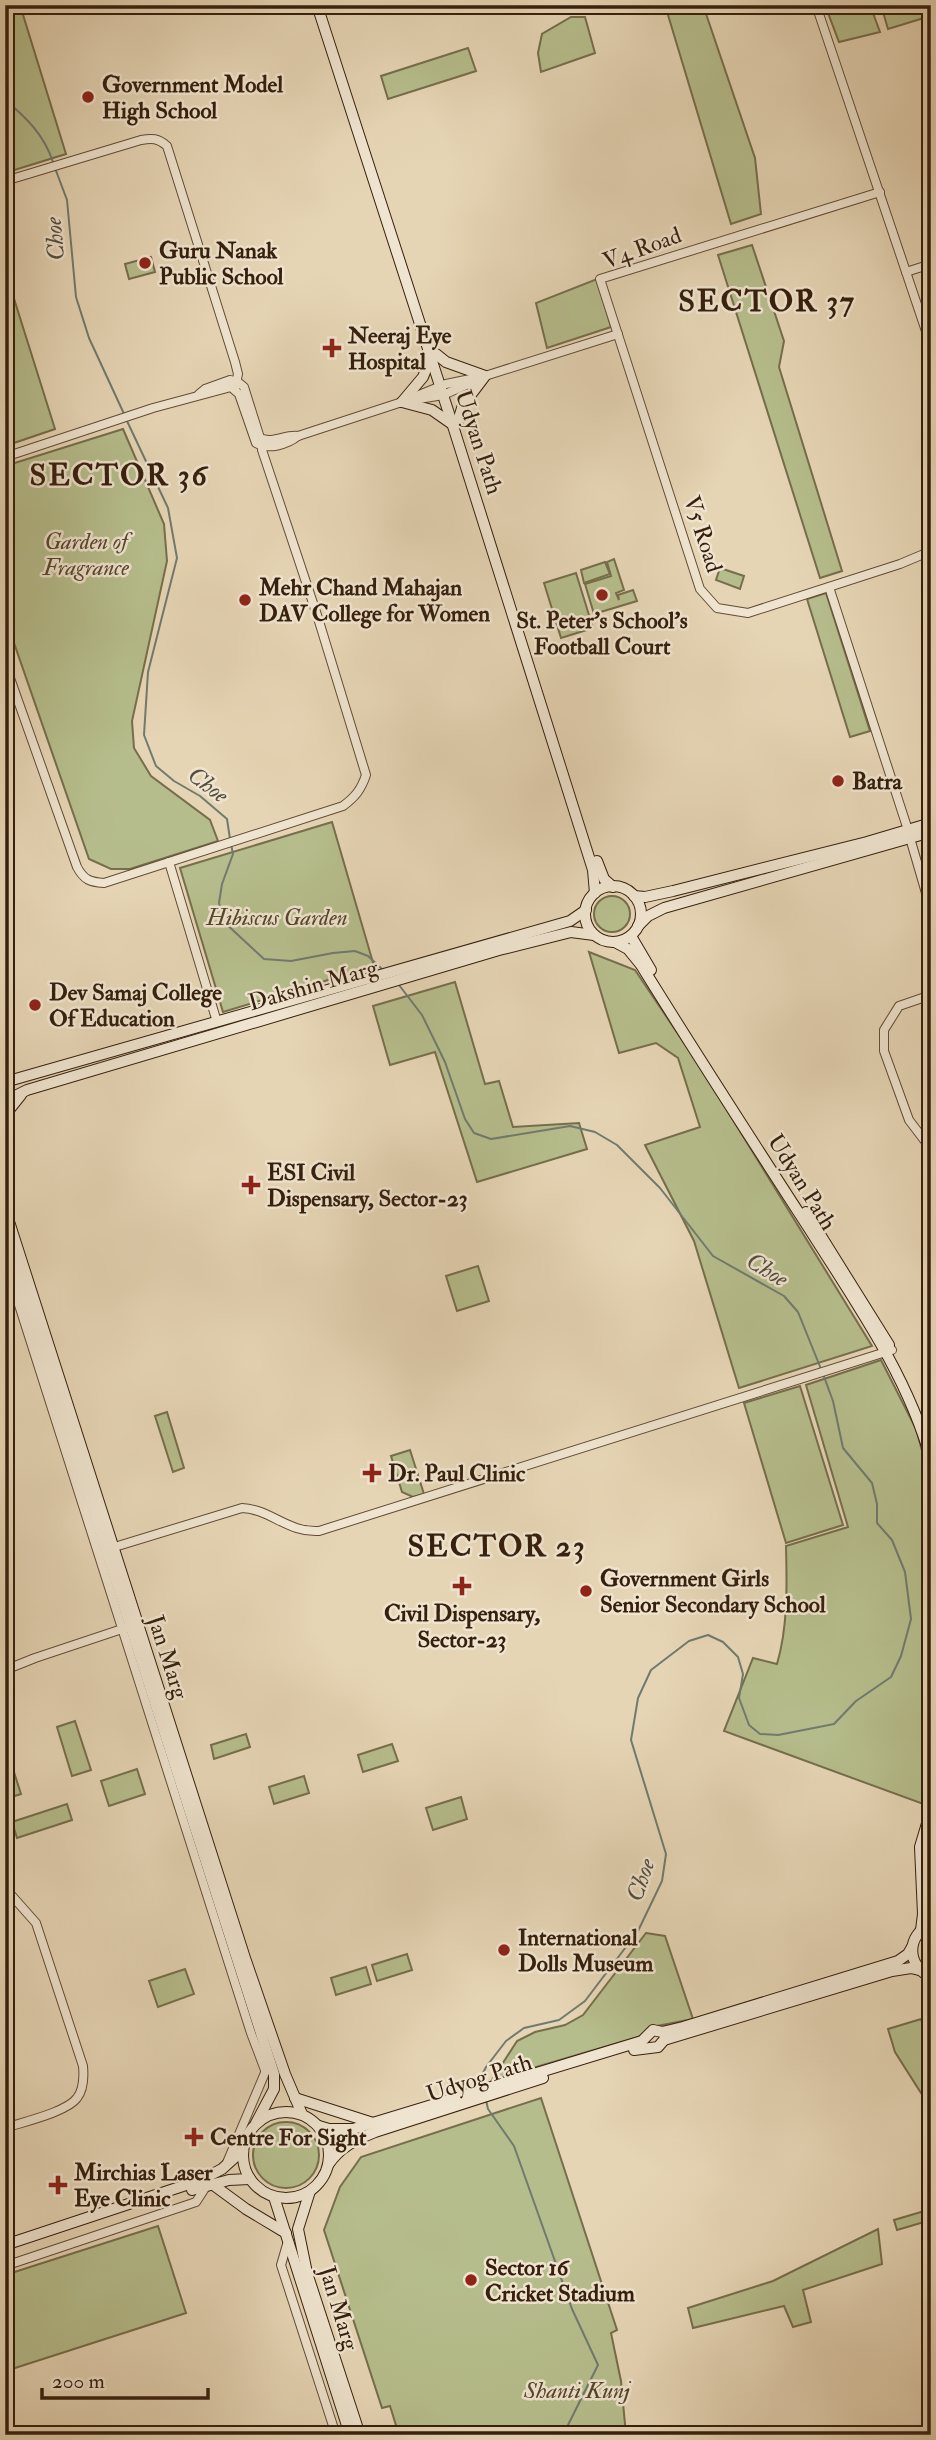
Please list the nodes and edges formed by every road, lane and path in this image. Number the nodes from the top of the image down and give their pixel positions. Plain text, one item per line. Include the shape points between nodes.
1 (317, 5) edge
2 (323, 5) edge
3 (816, 5) edge
4 (5, 181) edge
5 (880, 192) junction
6 (931, 264) edge
7 (906, 272) junction
8 (618, 334) junction
9 (931, 346) edge
10 (434, 355) junction
11 (485, 376) junction
12 (236, 385) junction
13 (445, 389) junction
14 (402, 402) junction
15 (456, 423) junction
16 (262, 443) junction
17 (5, 457) edge
18 (931, 551) edge
19 (829, 587) junction
20 (5, 664) edge
21 (931, 823) edge
22 (931, 832) edge
23 (909, 834) junction
24 (169, 862) junction
25 (613, 887) junction
26 (595, 893) junction
27 (931, 895) edge
28 (634, 896) junction
29 (586, 910) junction
30 (638, 926) junction
31 (594, 935) junction
32 (631, 936) junction
33 (615, 942) junction
34 (404, 973) junction
35 (931, 995) edge
36 (217, 1022) junction
37 (5, 1074) edge
38 (23, 1077) junction
39 (5, 1083) edge
40 (27, 1090) junction
41 (5, 1101) edge
42 (5, 1115) edge
43 (931, 1149) edge
44 (5, 1209) edge
45 (5, 1235) edge
46 (5, 1261) edge
47 (888, 1351) junction
48 (929, 1439) edge
49 (931, 1460) edge
50 (109, 1548) junction
51 (130, 1626) junction
52 (5, 1670) edge
53 (931, 1810) edge
54 (931, 1835) edge
55 (5, 1888) edge
56 (931, 1894) edge
57 (926, 1927) edge
58 (912, 1947) junction
59 (919, 1970) junction
60 (931, 1977) edge
61 (647, 2035) junction
62 (663, 2036) junction
63 (652, 2047) junction
64 (268, 2066) junction
65 (499, 2089) junction
66 (295, 2098) junction
67 (469, 2098) junction
68 (302, 2114) junction
69 (256, 2123) junction
70 (373, 2123) junction
71 (319, 2126) junction
72 (5, 2128) edge
73 (243, 2150) junction
74 (226, 2165) junction
75 (328, 2165) junction
76 (249, 2179) junction
77 (210, 2185) junction
78 (310, 2191) junction
79 (274, 2197) junction
80 (287, 2236) junction
81 (5, 2245) edge
82 (5, 2252) edge
83 (5, 2266) edge
84 (336, 2435) edge
85 (350, 2435) edge
86 (360, 2435) edge

1 - 10 main road, Udyan Path
2 - 10 main road, Udyan Path
3 - 5 street
4 - 12 street via 153,138 167,146 235,362
5 - 7 street
5 - 8 street, V4 Road via 600,279
6 - 7 street
7 - 9 street
8 - 11 street
8 - 19 street, V5 Road via 700,589 707,598 717,608 748,613
10 - 11 main road
10 - 13 main road, Udyan Path
10 - 14 main road
11 - 13 street
11 - 15 main road
12 - 16 street via 253,438
12 - 17 street via 230,380
13 - 14 street
13 - 15 main road, Udyan Path
14 - 15 main road
14 - 16 street
15 - 25 main road, Udyan Path via 600,872
15 - 26 main road, Udyan Path via 593,870
16 - 24 street via 366,775 361,789 343,806
18 - 19 street, V5 Road
19 - 23 street
20 - 24 street via 83,879 104,883
21 - 23 main road
22 - 23 main road
23 - 27 street via 926,893
23 - 28 main road via 673,891
23 - 30 main road via 664,908
24 - 36 street
25 - 26 main road
25 - 28 main road
26 - 29 main road
28 - 30 main road via 640,909
29 - 31 main road
29 - 34 main road, Dakshin Marg via 570,921
30 - 32 main road
31 - 33 main road
31 - 34 main road, Dakshin Marg via 571,932
32 - 33 main road
32 - 47 main road, Udyan Path via 872,1315
33 - 47 main road, Udyan Path via 641,965
34 - 36 main road, Dakshin Marg via 378,974
34 - 40 main road, Dakshin Marg via 384,984
35 - 43 street via 899,1006 884,1030 884,1051 909,1120
36 - 38 main road, Dakshin Marg
37 - 38 main road
38 - 39 main road, Dakshin Marg
40 - 41 main road, Dakshin Marg
40 - 42 main road
44 - 50 main road, Jan Marg
45 - 50 main road, Jan Marg
46 - 51 street
47 - 48 main road, Udyan Path
47 - 50 street via 319,1531 307,1532 253,1508 242,1508
48 - 49 main road, Udyan Path
50 - 51 main road, Jan Marg
51 - 52 street
51 - 64 main road, Jan Marg
51 - 66 main road, Jan Marg
53 - 57 main road via 920,1847
54 - 56 main road via 927,1848
55 - 72 street via 36,1923 84,2077 78,2097 69,2105
57 - 58 main road
58 - 59 main road
58 - 62 main road via 898,1961
59 - 60 main road
59 - 62 main road via 891,1971
61 - 62 main road via 653,2030
61 - 63 main road
61 - 65 main road, Udyog Path via 642,2041
62 - 63 main road via 658,2048
63 - 65 main road, Udyog Path
64 - 69 main road, Jan Marg via 274,2074 274,2089
64 - 74 street
65 - 67 main road, Udyog Path
66 - 68 main road, Jan Marg
66 - 70 main road
67 - 70 main road, Udyog Path
67 - 75 main road, Udyog Path via 350,2142
68 - 69 main road via 278,2112
68 - 71 main road
69 - 73 main road
70 - 71 main road, Udyog Path via 353,2129
71 - 75 main road via 329,2147
73 - 74 main road
73 - 76 main road
74 - 81 main road via 201,2180
75 - 78 main road
76 - 77 main road
76 - 79 main road
77 - 80 main road
77 - 82 main road
77 - 83 street via 196,2202
78 - 79 main road via 293,2198
78 - 86 main road, Jan Marg via 298,2229 301,2246
79 - 80 main road, Jan Marg
80 - 84 street via 281,2265
80 - 85 main road, Jan Marg

